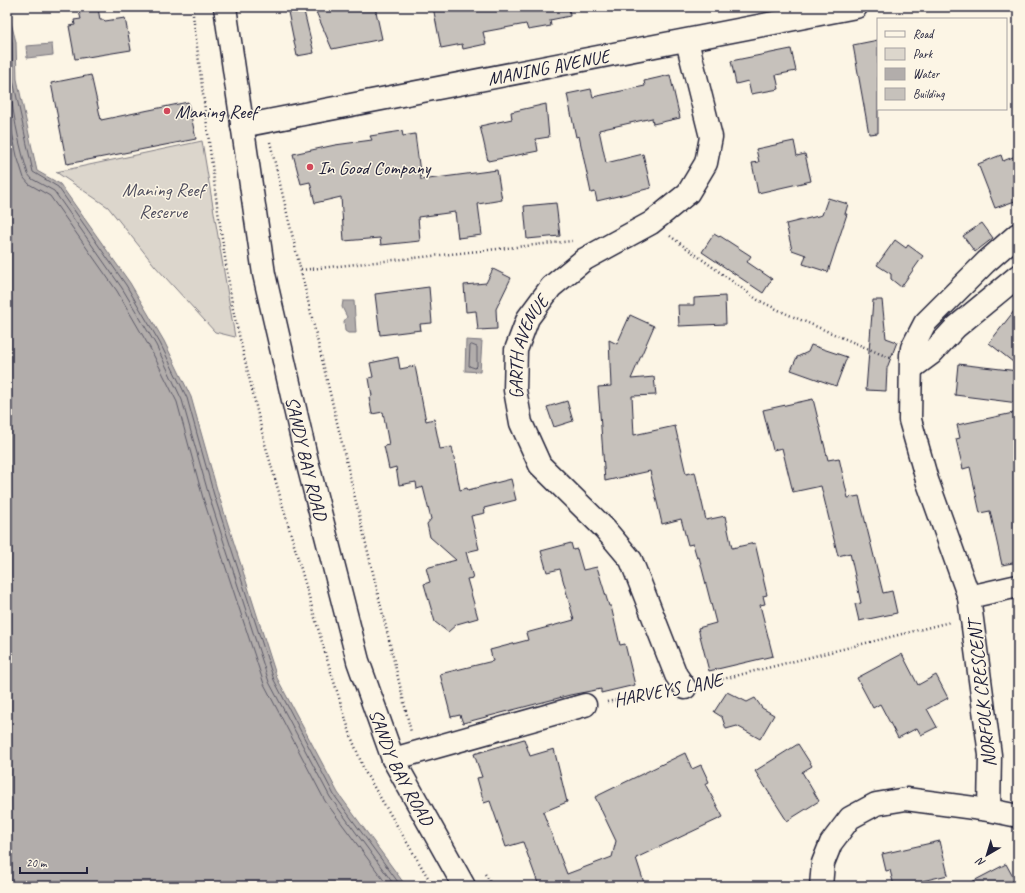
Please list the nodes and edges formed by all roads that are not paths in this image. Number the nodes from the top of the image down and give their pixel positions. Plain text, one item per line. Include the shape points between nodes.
1 (225, 7) edge
2 (856, 7) edge
3 (687, 40) junction
4 (242, 126) junction
5 (1018, 234) edge
6 (1018, 276) edge
7 (912, 368) junction
8 (1018, 586) edge
9 (970, 597) junction
10 (685, 688) road end
11 (586, 705) road end
12 (392, 759) junction
13 (989, 810) junction
14 (1018, 816) edge
15 (464, 886) edge
16 (821, 886) edge

1 - 4 street, SANDY BAY ROAD
2 - 3 street, MANING AVENUE
3 - 4 street, MANING AVENUE
3 - 10 street, GARTH AVENUE via 711,137 706,163 688,193 651,223 585,260 551,287 528,318 516,350 515,390 521,423 540,465 604,528 631,560 676,675
4 - 12 street, SANDY BAY ROAD via 264,274 307,461 358,661
5 - 7 street, NORFOLK CRESCENT via 924,323 912,348
6 - 7 street via 956,327 931,354
7 - 9 street, NORFOLK CRESCENT via 910,420 926,480
8 - 9 street
9 - 13 street, NORFOLK CRESCENT via 990,755
11 - 12 street
12 - 15 street, SANDY BAY ROAD
13 - 14 street
13 - 16 street via 906,799 876,804 850,818 831,843 823,863

